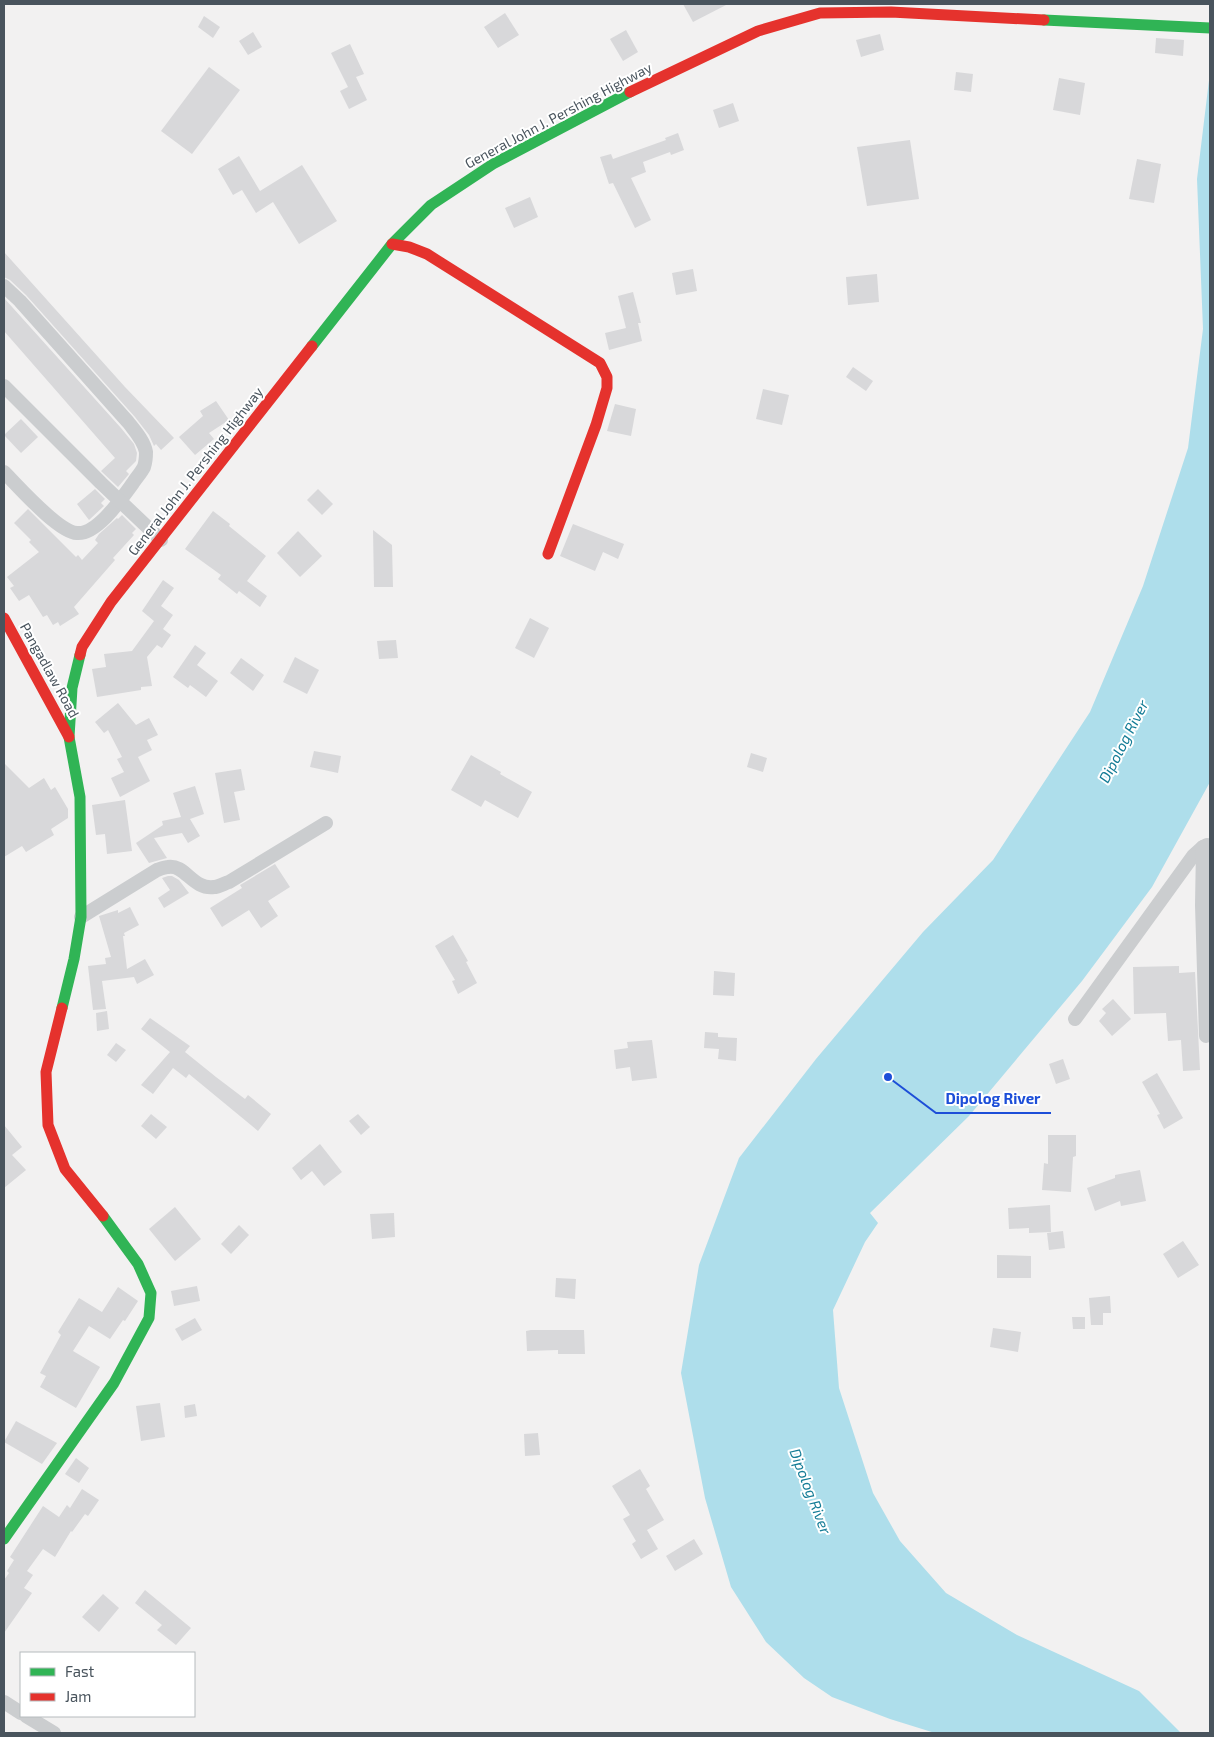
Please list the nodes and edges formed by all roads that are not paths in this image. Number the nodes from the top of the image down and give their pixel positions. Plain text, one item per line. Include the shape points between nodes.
1 (1210, 28) edge
2 (392, 244) junction
3 (4, 286) edge
4 (4, 386) edge
5 (4, 472) edge
6 (120, 501) junction
7 (161, 540) junction
8 (548, 554) dead end
9 (4, 618) edge
10 (70, 737) junction
11 (326, 823) dead end
12 (1207, 845) edge
13 (81, 917) junction
14 (1075, 1019) dead end
15 (1206, 1036) dead end
16 (4, 1539) edge
17 (4, 1702) edge
18 (20, 1712) edge
19 (28, 1717) edge
20 (54, 1733) edge

1 - 2 main road, General John J. Pershing Highway via 891,12 820,13 758,31 493,164 431,205
2 - 7 main road, General John J. Pershing Highway
2 - 8 main road via 409,246 427,254 604,368 608,377 607,388 596,426
3 - 6 street via 140,438 146,453 144,467
4 - 6 street
5 - 6 street via 63,528 77,534 91,530
6 - 7 street
7 - 10 main road, General John J. Pershing Highway via 111,602 82,647 72,688
9 - 10 main road, Pangadlaw Road
10 - 13 main road, General John J. Pershing Highway via 80,797
11 - 13 street via 230,882 203,887 179,868 170,866 157,870
12 - 14 street via 1194,856
12 - 15 street via 1202,905
13 - 16 main road, General John J. Pershing Highway via 46,1072 48,1125 65,1169 138,1264 151,1292 149,1318 114,1383
17 - 18 street
19 - 20 street

